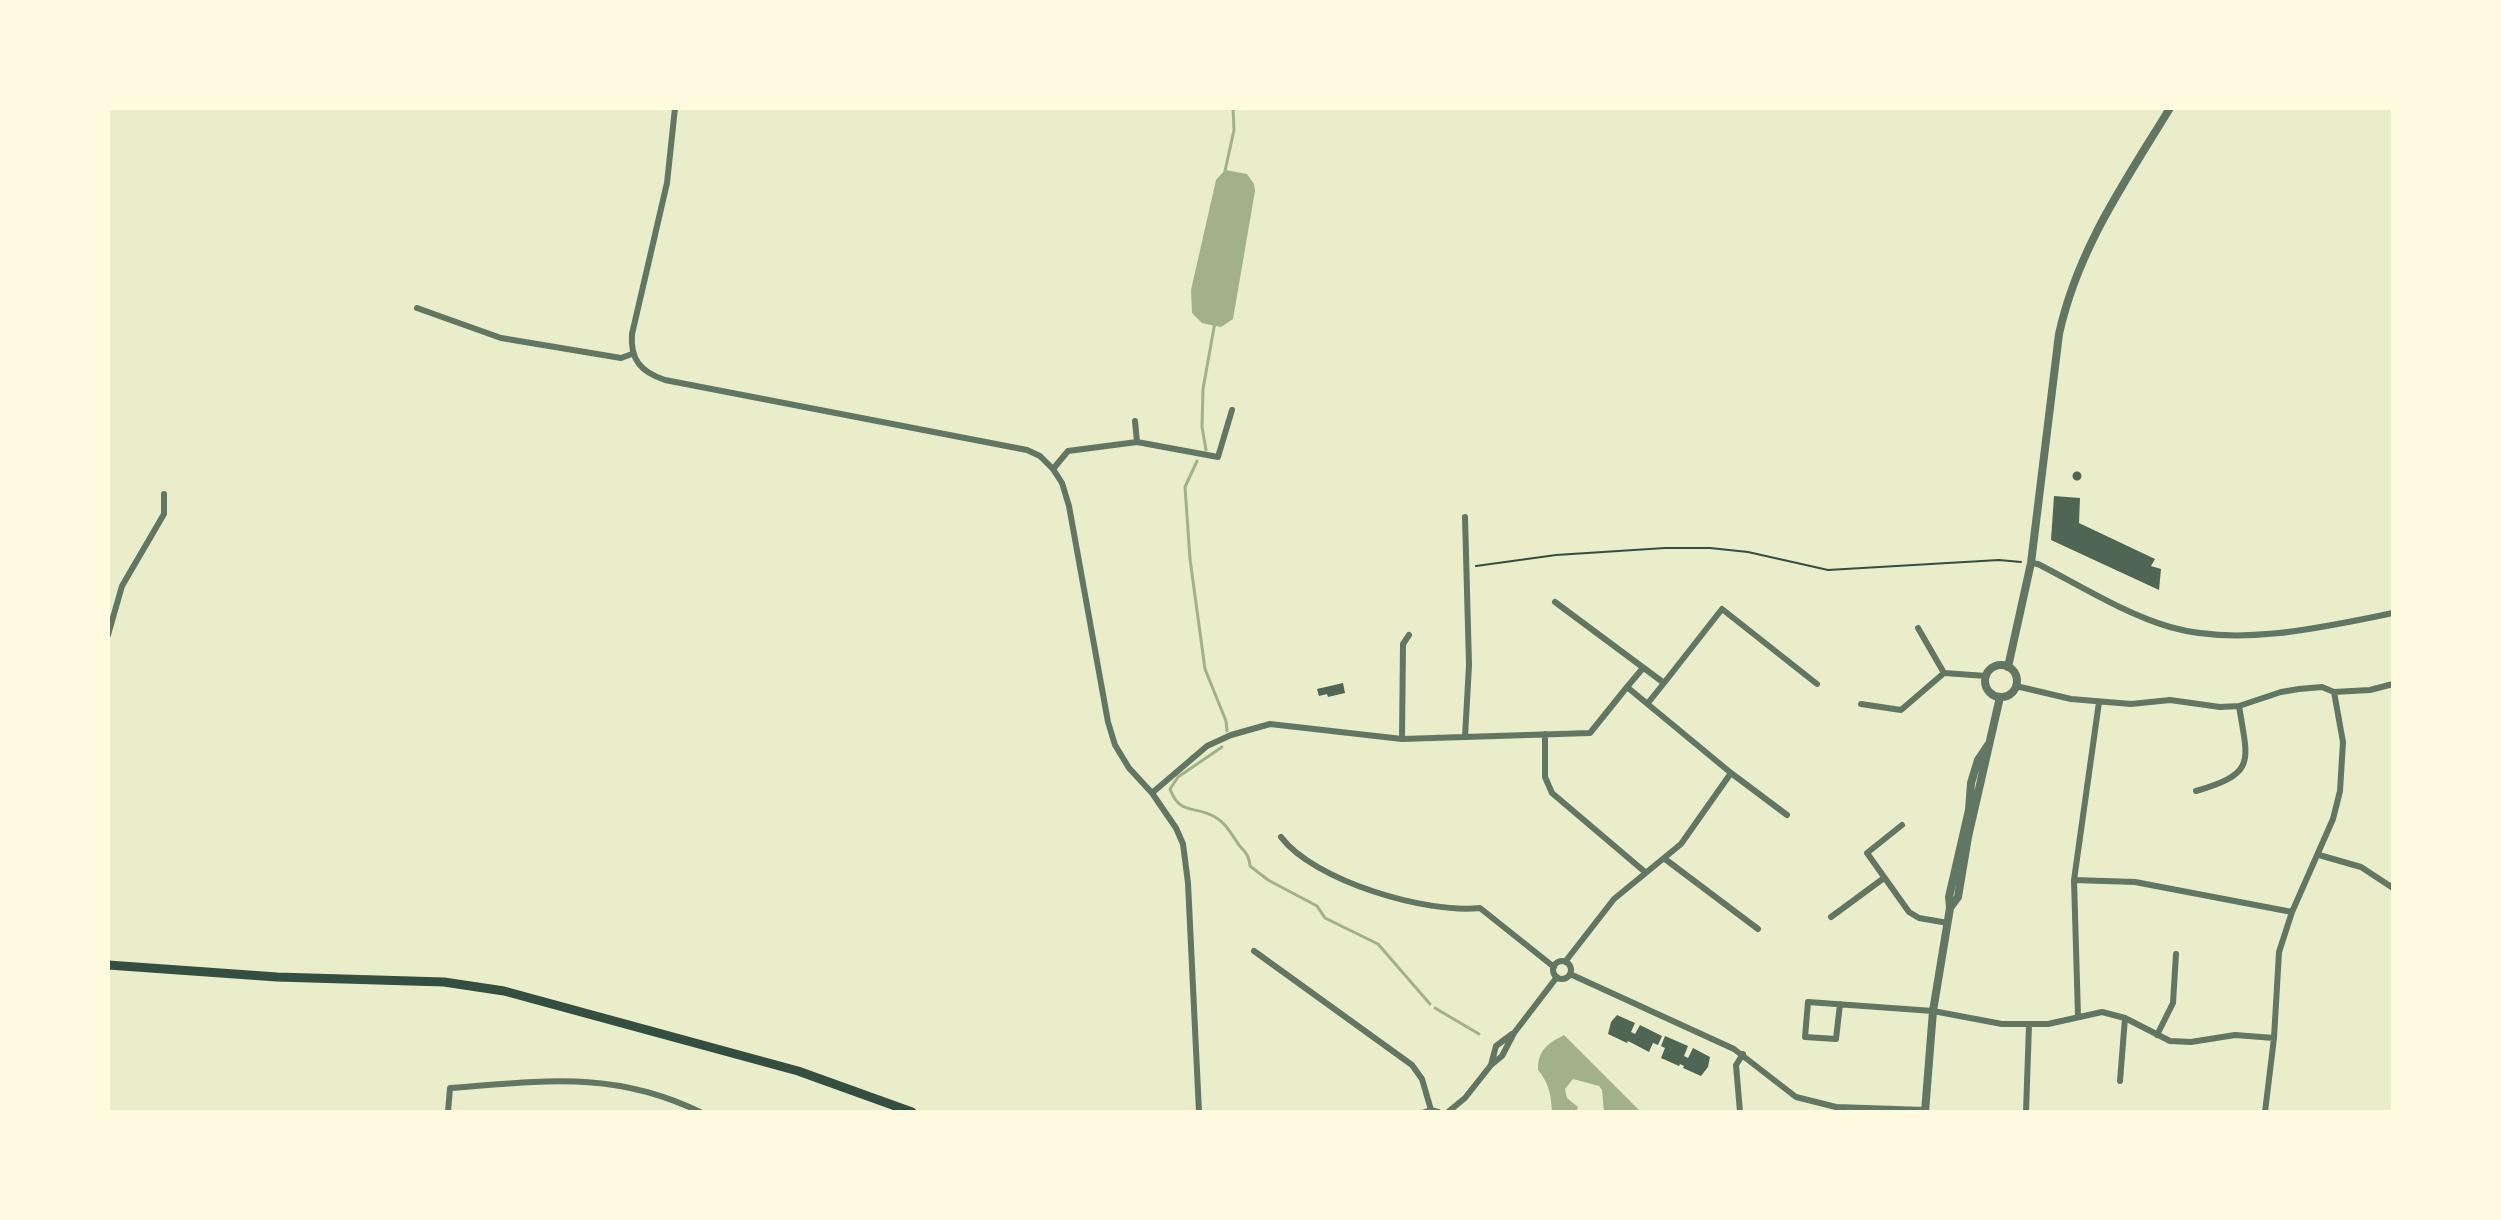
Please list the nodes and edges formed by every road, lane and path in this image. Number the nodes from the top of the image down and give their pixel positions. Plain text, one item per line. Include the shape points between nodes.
1 (675, 108) edge
2 (2170, 108) edge
3 (417, 308) dead end
4 (632, 354) junction
5 (1232, 410) dead end
6 (1135, 421) dead end
7 (1137, 442) junction
8 (1053, 469) junction
9 (164, 494) dead end
10 (1465, 517) dead end
11 (2031, 563) junction
12 (1466, 569) junction
13 (1555, 602) dead end
14 (2393, 613) edge
15 (1918, 628) dead end
16 (108, 635) edge
17 (1409, 635) dead end
18 (2008, 667) junction
19 (1643, 668) junction
20 (1944, 673) junction
21 (1986, 676) junction
22 (1664, 683) junction
23 (1817, 684) dead end
24 (2393, 684) edge
25 (2016, 686) junction
26 (1627, 687) junction
27 (2334, 692) junction
28 (2000, 697) junction
29 (2099, 702) junction
30 (1648, 703) junction
31 (1861, 704) dead end
32 (2239, 706) junction
33 (1545, 734) junction
34 (1465, 737) junction
35 (1402, 739) junction
36 (1731, 773) junction
37 (2196, 791) dead end
38 (1152, 793) junction
39 (1787, 815) dead end
40 (1902, 825) dead end
41 (1281, 837) dead end
42 (2319, 855) junction
43 (1665, 859) junction
44 (1645, 872) junction
45 (1884, 878) junction
46 (2074, 880) junction
47 (2393, 888) edge
48 (2292, 912) junction
49 (1831, 917) dead end
50 (1948, 923) junction
51 (1758, 929) dead end
52 (1254, 951) dead end
53 (2176, 954) dead end
54 (1565, 962) junction
55 (108, 965) edge
56 (1554, 967) junction
57 (1570, 974) junction
58 (1557, 977) junction
59 (1840, 1004) junction
60 (1933, 1011) junction
61 (2078, 1016) junction
62 (2125, 1018) junction
63 (2029, 1025) junction
64 (2157, 1035) junction
65 (2274, 1038) junction
66 (1743, 1054) junction
67 (2120, 1081) dead end
68 (1431, 1111) edge
69 (1925, 1111) edge
70 (448, 1112) edge
71 (700, 1112) edge
72 (912, 1112) edge
73 (1199, 1112) edge
74 (1448, 1112) edge
75 (1740, 1112) edge
76 (2026, 1112) edge
77 (2265, 1112) edge

1 - 4 street via 667,183 632,334
2 - 11 street via 2088,246 2067,300
3 - 4 street via 501,338 621,358
4 - 8 street via 648,374 665,380 1027,450
5 - 7 street via 1218,457
6 - 7 street
7 - 8 street via 1068,451
8 - 38 street via 1069,506 1115,745
9 - 16 street via 164,514 122,586
10 - 12 street
11 - 12 path via 1999,560 1828,570 1748,552 1680,548 1556,555
11 - 14 street via 2171,627 2259,635
11 - 18 street
12 - 34 street
13 - 19 street
15 - 20 street
17 - 35 street via 1403,644
18 - 21 street via 1995,666
18 - 25 street
19 - 22 street
19 - 26 street
20 - 21 street
20 - 31 street via 1901,710
21 - 28 street via 1986,688
22 - 23 street via 1722,609
22 - 30 street
24 - 27 street
25 - 28 street
25 - 29 street
26 - 30 street
26 - 33 street via 1590,733
27 - 32 street via 2322,687 2290,690
27 - 42 street via 2342,773
28 - 50 street via 1969,794
29 - 32 street via 2170,700
29 - 46 street
30 - 36 street
32 - 37 street via 2247,752 2244,766 2238,774
33 - 34 street
33 - 44 street via 1545,777 1552,793
34 - 35 street
35 - 38 street via 1270,724 1207,746
36 - 39 street
36 - 43 street via 1692,832
38 - 73 street via 1176,828 1184,853
40 - 45 street via 1867,853
41 - 56 street via 1310,864 1356,887 1455,910 1480,908
42 - 47 street via 2361,867
42 - 48 street
43 - 44 street
43 - 51 street
44 - 54 street via 1614,899
45 - 49 street
45 - 50 street via 1909,912
46 - 48 street via 2135,882
46 - 61 street
48 - 65 street via 2278,961
50 - 60 street
52 - 68 street via 1412,1065
53 - 64 street via 2173,1003
54 - 56 street
54 - 57 street
55 - 72 main road via 444,982 536,998 808,1075
56 - 58 street
57 - 58 street
57 - 66 street
58 - 74 street via 1505,1052
59 - 59 street via 1808,1002 1805,1037 1836,1039
59 - 60 street
60 - 63 street
60 - 69 street
61 - 62 street via 2102,1012
61 - 63 street
62 - 64 street
62 - 67 street
63 - 76 street
64 - 65 street via 2181,1042 2235,1035
65 - 77 street
66 - 69 street via 1796,1097 1858,1110
66 - 75 street via 1736,1065
70 - 71 street via 450,1088 562,1080 639,1089

